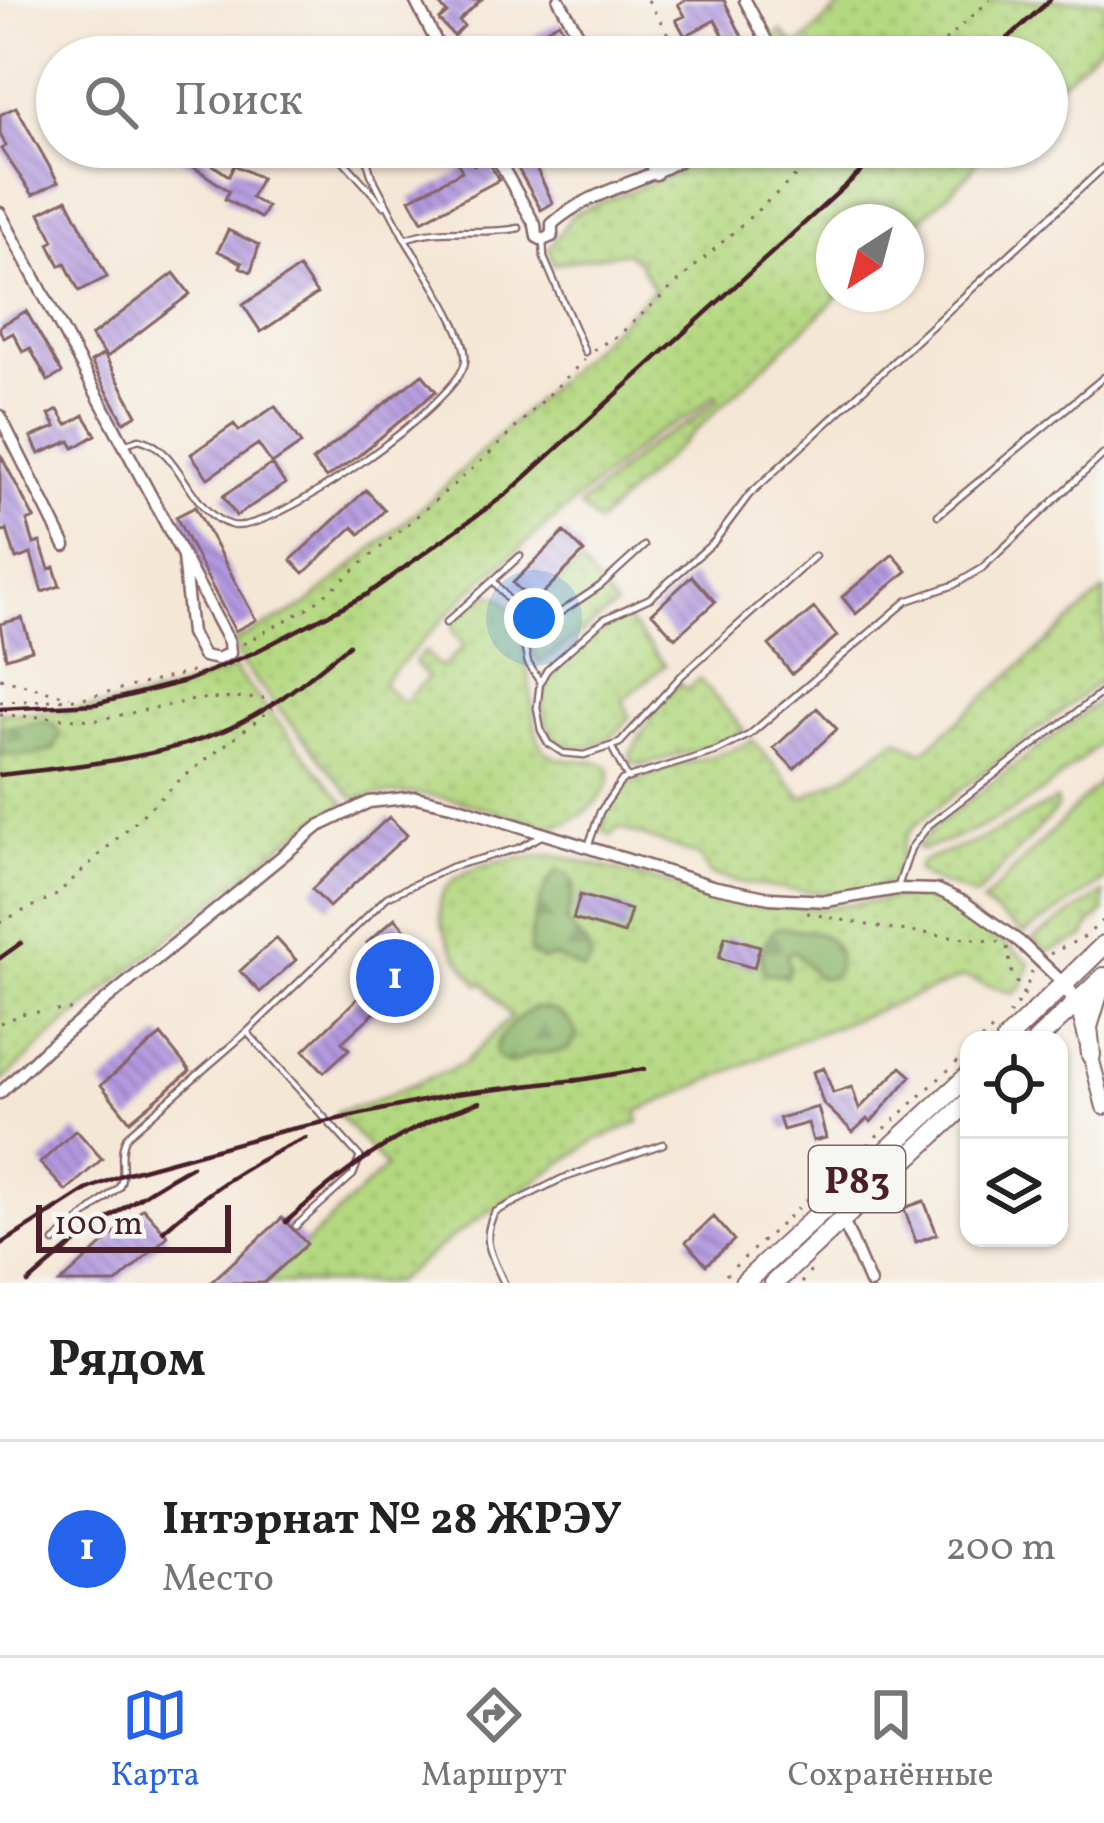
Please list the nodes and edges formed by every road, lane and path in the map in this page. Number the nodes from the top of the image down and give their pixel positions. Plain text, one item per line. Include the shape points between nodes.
1 (415, 0) edge
2 (559, 0) edge
3 (648, 0) edge
4 (745, 0) edge
5 (990, 0) edge
6 (433, 36) edge
7 (579, 36) edge
8 (669, 36) edge
9 (765, 36) edge
10 (950, 36) edge
11 (1104, 167) edge
12 (350, 168) edge
13 (368, 168) edge
14 (503, 168) edge
15 (653, 168) edge
16 (666, 168) edge
17 (805, 168) edge
18 (656, 174) junction
19 (0, 213) edge
20 (392, 215) junction
21 (552, 224) junction
22 (535, 225) junction
23 (519, 228) dead end
24 (405, 239) junction
25 (543, 240) junction
26 (585, 352) junction
27 (1104, 377) edge
28 (0, 416) edge
29 (124, 445) junction
30 (1104, 454) edge
31 (938, 515) dead end
32 (65, 546) dead end
33 (644, 546) dead end
34 (183, 556) junction
35 (520, 556) dead end
36 (815, 556) dead end
37 (493, 580) junction
38 (446, 622) dead end
39 (525, 636) junction
40 (231, 650) junction
41 (192, 672) dead end
42 (0, 677) edge
43 (540, 682) junction
44 (1104, 691) edge
45 (264, 698) dead end
46 (78, 699) junction
47 (0, 702) edge
48 (273, 708) dead end
49 (0, 715) edge
50 (612, 748) junction
51 (627, 776) junction
52 (545, 834) junction
53 (588, 849) junction
54 (897, 889) junction
55 (770, 898) junction
56 (1104, 920) edge
57 (0, 922) edge
58 (1104, 945) edge
59 (1048, 954) dead end
60 (1033, 969) dead end
61 (1104, 978) edge
62 (1064, 984) junction
63 (1024, 995) junction
64 (1076, 1003) junction
65 (36, 1012) dead end
66 (44, 1012) dead end
67 (25, 1013) dead end
68 (0, 1023) edge
69 (990, 1031) edge
70 (1015, 1031) edge
71 (1046, 1031) edge
72 (247, 1032) junction
73 (1068, 1035) edge
74 (1091, 1055) junction
75 (960, 1059) edge
76 (960, 1083) edge
77 (0, 1093) edge
78 (1104, 1107) edge
79 (960, 1109) edge
80 (663, 1144) dead end
81 (842, 1218) junction
82 (296, 1226) dead end
83 (54, 1242) dead end
84 (504, 1283) edge
85 (717, 1283) edge
86 (744, 1283) edge
87 (774, 1283) edge
88 (870, 1283) edge

1 - 6 street
2 - 7 street
3 - 8 path
4 - 9 street
5 - 10 path
11 - 43 lane via 749,495 714,542 650,598 582,636
12 - 20 lane
13 - 20 lane
14 - 22 street
15 - 18 street
16 - 18 street
17 - 26 path via 620,334
18 - 21 street via 586,199
19 - 29 street
20 - 24 lane
21 - 22 street
21 - 25 street
22 - 25 street
23 - 24 lane
24 - 29 lane via 463,343 465,367 446,395 329,486 253,524 232,526 211,513 158,447 139,439
25 - 26 lane
26 - 40 path via 487,456 354,572
27 - 31 lane
28 - 32 street
29 - 34 street
30 - 51 lane via 981,569 907,602 748,735
33 - 39 lane
34 - 40 street
34 - 40 street via 196,646 214,660
35 - 37 lane
36 - 50 lane
37 - 38 lane
37 - 39 lane via 518,610
39 - 43 lane
41 - 46 path
42 - 46 path
43 - 50 lane via 538,720 548,743 574,755
44 - 54 lane via 929,825
45 - 49 path via 200,699 97,720
46 - 47 path
48 - 57 path via 56,896
50 - 51 lane
51 - 53 lane via 604,804
52 - 53 street
52 - 72 lane via 387,897
52 - 77 street via 416,797 337,815
53 - 55 street
54 - 55 street via 826,901
54 - 62 street via 938,890 964,902
55 - 63 path via 883,928 995,940 1008,947
56 - 59 path
58 - 62 highway
60 - 63 path
61 - 64 highway
61 - 74 highway via 1088,1027
62 - 64 main road
62 - 70 highway
63 - 69 path
64 - 71 highway
64 - 74 main road
65 - 66 path
67 - 68 path
72 - 82 lane via 360,1157 353,1175
72 - 83 lane via 128,1135 119,1187
73 - 74 highway
74 - 78 main road
75 - 85 path
76 - 86 highway, Р83
79 - 81 highway, Р83
80 - 84 lane via 495,1212 487,1246
81 - 87 highway, Р83
81 - 88 street

